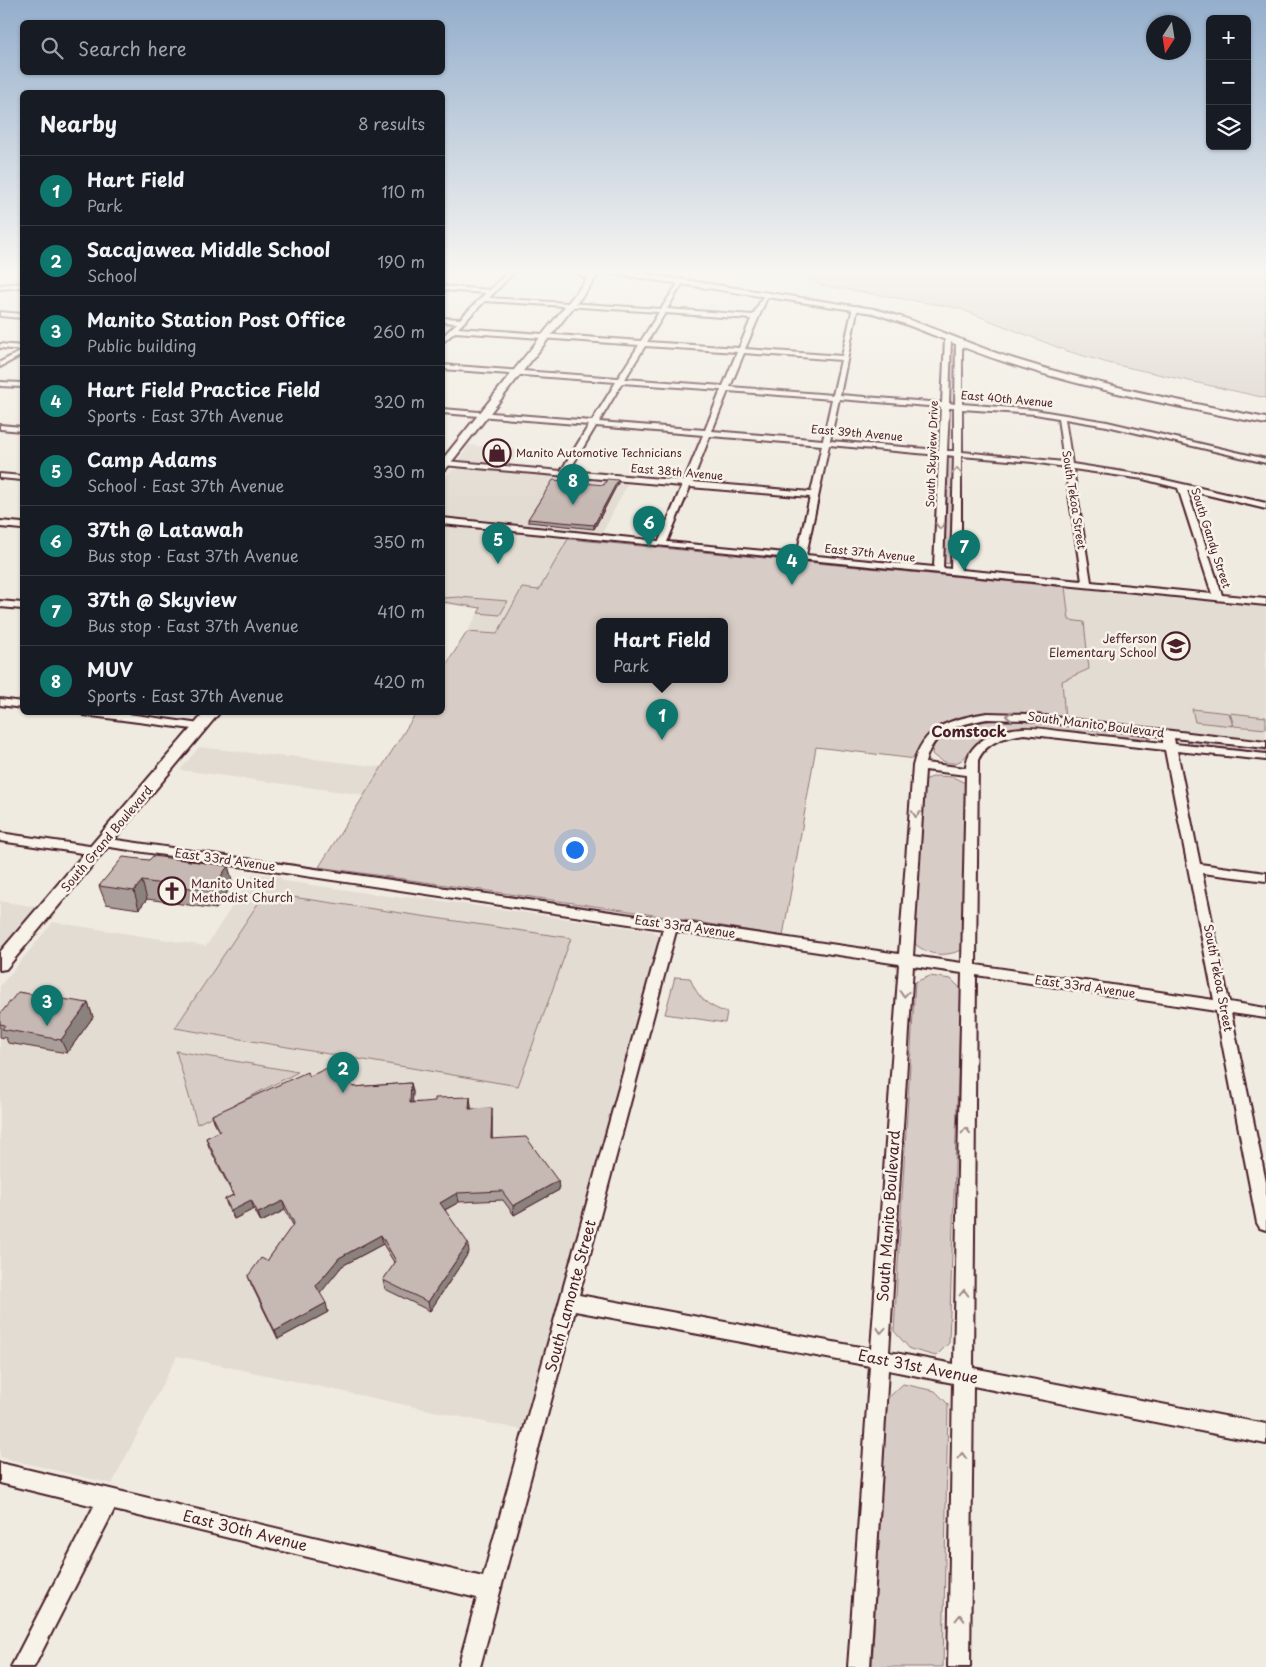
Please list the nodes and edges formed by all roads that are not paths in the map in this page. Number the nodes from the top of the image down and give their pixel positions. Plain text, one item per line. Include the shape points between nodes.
1 (537, 348) edge
2 (641, 348) edge
3 (697, 348) edge
4 (743, 348) edge
5 (847, 348) edge
6 (948, 348) edge
7 (959, 348) edge
8 (973, 348) edge
9 (742, 351) junction
10 (20, 353) edge
11 (845, 358) junction
12 (0, 366) edge
13 (445, 367) edge
14 (517, 373) junction
15 (620, 381) junction
16 (0, 384) edge
17 (20, 386) edge
18 (726, 389) junction
19 (836, 397) junction
20 (945, 405) junction
21 (959, 406) junction
22 (445, 410) edge
23 (484, 414) junction
24 (1061, 416) junction
25 (1266, 422) edge
26 (594, 423) junction
27 (0, 427) edge
28 (20, 429) edge
29 (707, 432) junction
30 (826, 442) junction
31 (943, 452) junction
32 (958, 453) junction
33 (1266, 461) edge
34 (445, 464) edge
35 (1068, 464) junction
36 (445, 465) edge
37 (564, 473) junction
38 (0, 476) edge
39 (20, 478) edge
40 (686, 484) junction
41 (1182, 486) junction
42 (815, 495) junction
43 (1266, 506) edge
44 (445, 521) edge
45 (0, 524) edge
46 (20, 526) edge
47 (662, 544) junction
48 (801, 558) junction
49 (938, 571) junction
50 (956, 572) junction
51 (1087, 585) junction
52 (1218, 597) junction
53 (1266, 602) edge
54 (0, 604) edge
55 (20, 606) edge
56 (0, 702) edge
57 (20, 705) edge
58 (106, 715) edge
59 (211, 715) edge
60 (200, 728) junction
61 (1168, 739) junction
62 (1266, 745) edge
63 (1266, 757) edge
64 (919, 766) junction
65 (971, 772) junction
66 (0, 837) edge
67 (100, 847) junction
68 (1196, 868) junction
69 (1266, 876) edge
70 (671, 925) junction
71 (906, 959) junction
72 (0, 964) edge
73 (969, 970) junction
74 (1224, 1007) junction
75 (1266, 1013) edge
76 (1263, 1193) edge
77 (1266, 1223) edge
78 (570, 1302) junction
79 (879, 1359) junction
80 (963, 1375) junction
81 (1266, 1434) edge
82 (0, 1473) edge
83 (109, 1498) junction
84 (490, 1590) junction
85 (22, 1667) edge
86 (469, 1667) edge
87 (859, 1667) edge
88 (959, 1667) edge

1 - 14 main road
2 - 15 street
3 - 9 street
4 - 9 street
5 - 11 street
6 - 20 street, South Skyview Drive
7 - 21 street, South Skyview Drive
8 - 25 main road via 1069,378
9 - 11 street
9 - 18 street
10 - 12 street
11 - 19 street
13 - 14 street, East 40th Avenue
14 - 15 street, East 40th Avenue
14 - 23 main road
15 - 18 street, East 40th Avenue
15 - 26 street
16 - 17 street
18 - 19 street, East 40th Avenue
18 - 29 street
19 - 20 street, East 40th Avenue
19 - 30 street
20 - 21 street, East 40th Avenue
20 - 31 street, South Skyview Drive
21 - 24 street, East 40th Avenue
21 - 32 street, South Skyview Drive
22 - 23 street, East 39th Avenue
23 - 26 street, East 39th Avenue
23 - 34 main road
24 - 33 street, East 40th Avenue
24 - 35 street, South Tekoa Street
26 - 29 street, East 39th Avenue
26 - 37 street
27 - 28 street
29 - 30 street, East 39th Avenue
29 - 40 street
30 - 31 street, East 39th Avenue
30 - 42 street
31 - 32 street, East 39th Avenue
31 -> 49 street, South Skyview Drive
32 - 35 street, East 39th Avenue
50 -> 32 street, South Skyview Drive
35 - 41 street, East 39th Avenue
35 - 51 street, South Tekoa Street
36 - 37 street, East 38th Avenue
37 - 40 street, East 38th Avenue
38 - 39 street
40 - 42 street, East 38th Avenue
40 - 47 street
41 - 43 street, East 39th Avenue
41 - 52 street, South Gandy Street
42 - 48 street
44 - 47 street, East 37th Avenue
45 - 46 street
47 - 48 street, East 37th Avenue
48 - 49 street, East 37th Avenue
49 - 50 street, East 37th Avenue
50 - 51 street, East 37th Avenue
51 - 52 street, East 37th Avenue
52 - 53 street, East 37th Avenue
54 - 55 street
56 - 57 street
58 - 60 street
59 - 60 main road, South Grand Boulevard
60 - 67 main road, South Grand Boulevard
61 - 62 street, South Manito Boulevard
61 - 63 street, South Manito Boulevard
61 -> 64 street, South Manito Boulevard via 1007,716 974,718 947,727 929,739
61 - 65 street, South Manito Boulevard via 1024,731 1006,734 982,744 972,760
61 - 68 street, South Tekoa Street
64 - 65 street
64 -> 71 street, South Manito Boulevard
65 - 73 street, South Manito Boulevard
66 - 67 street, East 33rd Avenue
67 - 70 street, East 33rd Avenue
67 - 72 main road, South Grand Boulevard
68 - 69 street
68 - 74 street, South Tekoa Street
70 - 71 street, East 33rd Avenue
70 - 78 street, South Lamonte Street
71 - 73 street, East 33rd Avenue
71 -> 79 street, South Manito Boulevard
73 - 74 street, East 33rd Avenue
80 -> 73 street, South Manito Boulevard
74 - 75 street, East 33rd Avenue
74 - 76 street, South Tekoa Street
76 - 77 street, South Tekoa Street
78 - 79 street, East 31st Avenue
78 - 84 street, South Lamonte Street
79 - 80 street, East 31st Avenue
79 - 87 street, South Manito Boulevard
80 - 81 street, East 31st Avenue
88 -> 80 street, South Manito Boulevard
82 - 83 street, East 30th Avenue
83 - 84 street, East 30th Avenue
83 - 85 street
84 - 86 street, South Lamonte Street

